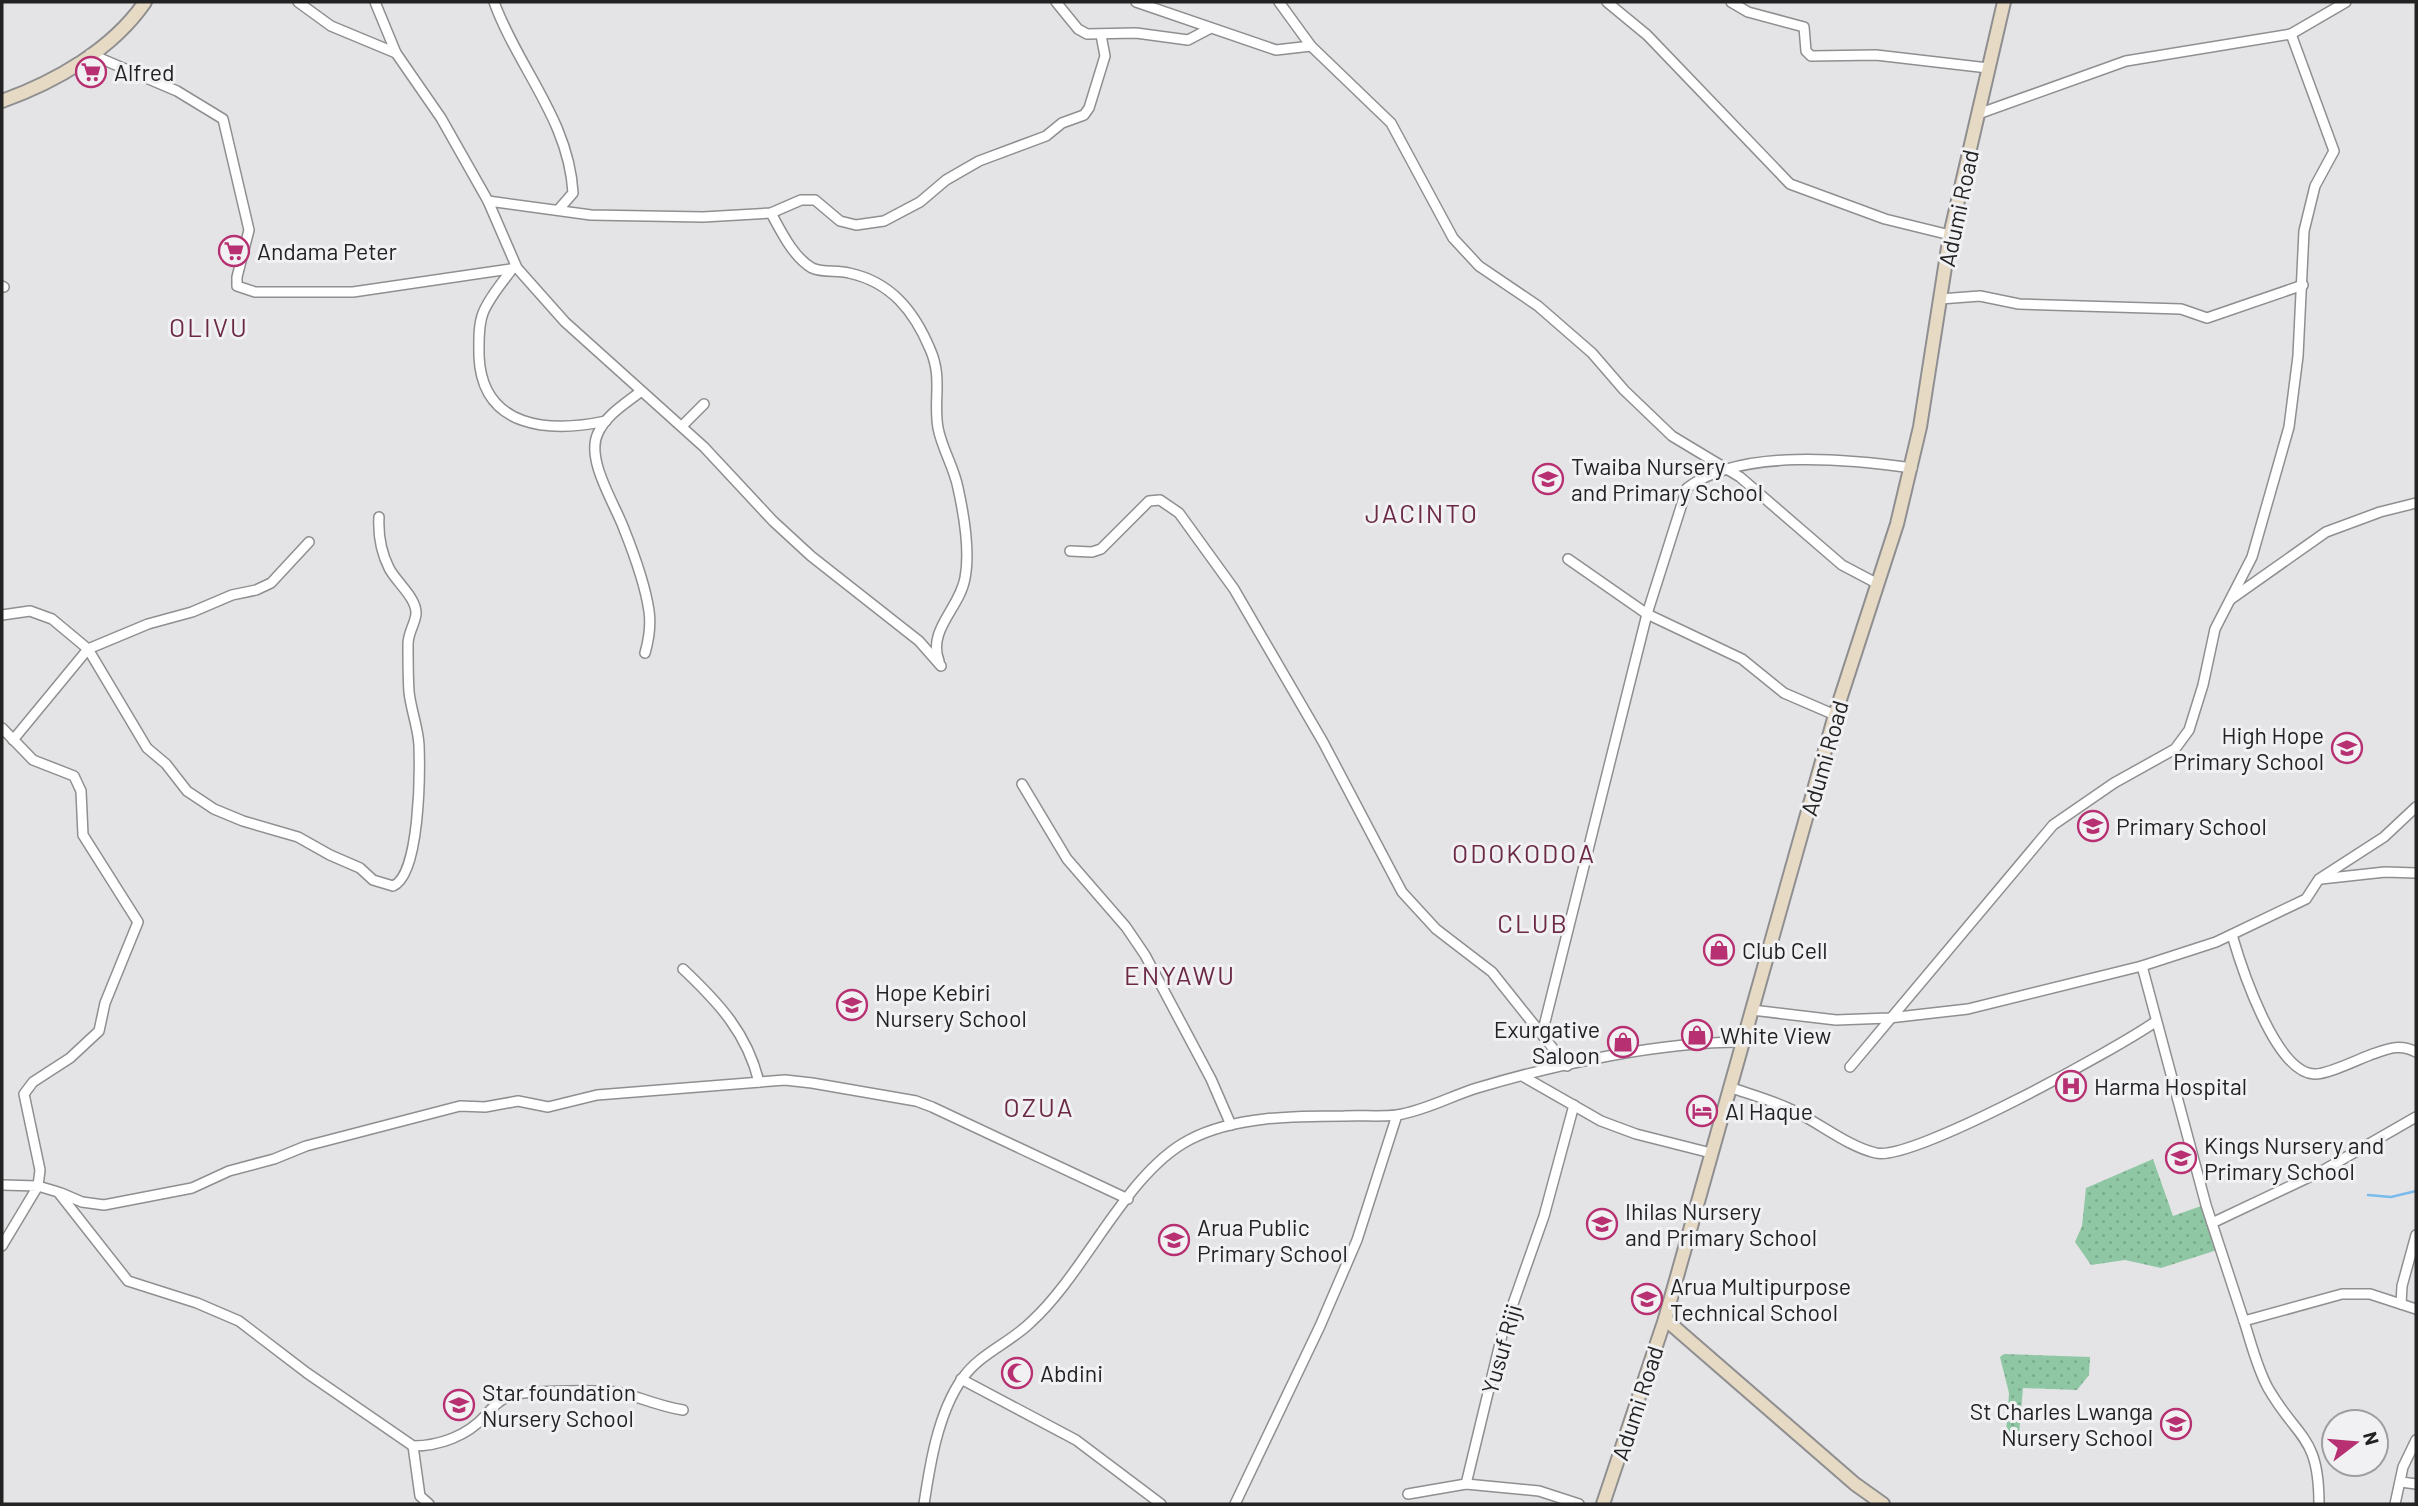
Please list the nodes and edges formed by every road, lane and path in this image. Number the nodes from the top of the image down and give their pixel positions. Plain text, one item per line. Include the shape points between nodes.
1 (145, 2) edge
2 (298, 2) edge
3 (375, 2) edge
4 (494, 2) edge
5 (1056, 2) edge
6 (1136, 2) edge
7 (1279, 2) edge
8 (1607, 2) edge
9 (1731, 2) edge
10 (2004, 2) edge
11 (2346, 2) edge
12 (1209, 29) junction
13 (2291, 34) junction
14 (1101, 35) junction
15 (1311, 46) junction
16 (396, 53) junction
17 (90, 54) junction
18 (1988, 68) junction
19 (2, 101) edge
20 (1978, 114) junction
21 (488, 201) junction
22 (559, 209) junction
23 (771, 213) junction
24 (1951, 235) junction
25 (514, 270) junction
26 (2303, 285) junction
27 (1940, 299) junction
28 (640, 392) junction
29 (704, 404) dead end
30 (606, 421) junction
31 (682, 426) junction
32 (1912, 468) junction
33 (1727, 470) junction
34 (2416, 503) edge
35 (379, 517) dead end
36 (309, 542) dead end
37 (1070, 551) dead end
38 (1569, 559) dead end
39 (1878, 584) junction
40 (2227, 603) junction
41 (1647, 614) junction
42 (2, 615) edge
43 (88, 649) junction
44 (645, 653) dead end
45 (1835, 715) junction
46 (2, 728) edge
47 (13, 740) junction
48 (1022, 785) dead end
49 (2416, 807) edge
50 (2416, 873) edge
51 (2319, 879) junction
52 (2232, 934) junction
53 (2142, 967) junction
54 (683, 969) dead end
55 (1752, 1010) junction
56 (1889, 1018) junction
57 (2155, 1022) junction
58 (1542, 1034) junction
59 (1742, 1042) junction
60 (2416, 1052) edge
61 (1567, 1066) junction
62 (1850, 1067) dead end
63 (1524, 1077) junction
64 (759, 1082) junction
65 (1729, 1087) junction
66 (1573, 1105) junction
67 (1397, 1115) junction
68 (2416, 1117) edge
69 (1231, 1125) junction
70 (1711, 1153) junction
71 (2, 1185) edge
72 (38, 1186) junction
73 (58, 1192) junction
74 (1128, 1199) junction
75 (2212, 1223) junction
76 (2416, 1235) edge
77 (2, 1246) edge
78 (2402, 1304) junction
79 (2416, 1309) edge
80 (1665, 1319) junction
81 (2244, 1321) junction
82 (961, 1379) junction
83 (683, 1410) dead end
84 (2416, 1440) edge
85 (413, 1446) junction
86 (2401, 1482) junction
87 (1466, 1484) junction
88 (2416, 1484) edge
89 (1408, 1494) dead end
90 (429, 1504) edge
91 (924, 1504) edge
92 (1161, 1504) edge
93 (1235, 1504) edge
94 (1579, 1504) edge
95 (1603, 1504) edge
96 (1882, 1504) edge
97 (2319, 1504) edge
98 (2395, 1504) edge

1 - 17 main road via 134,18
2 - 16 street via 331,26
3 - 16 street
4 - 22 street via 546,100 569,159 573,193
5 - 14 street via 1078,29
6 - 12 street
7 - 15 street
8 - 24 street via 1647,35 1790,184 1885,219
9 - 18 street via 1748,12 1804,27 1806,51 1811,56 1876,55
10 - 18 main road, Adumi Road
11 - 13 street
12 - 14 street via 1188,40 1136,33
12 - 15 street via 1276,50
13 - 20 street via 2126,61
13 - 26 street via 2334,151 2315,186 2304,231
14 - 23 street via 1105,56 1084,115 1062,123 1037,141 979,160 900,215 856,225 840,221 815,200 801,200
15 - 33 street via 1391,123 1453,238 1479,266 1538,306 1592,353 1672,436
16 - 21 street via 441,118
17 - 19 main road via 55,80
17 - 25 street via 177,91 223,119 249,230 237,286 255,292 353,292
18 - 20 main road, Adumi Road
20 - 24 main road, Adumi Road
21 - 22 street
21 - 25 street
22 - 23 street via 591,215
23 - 31 street via 783,236 813,268 862,277 895,295 913,315 931,350 939,394 937,424 958,488 967,563 961,597 937,635 941,666 919,642 773,521
24 - 27 main road, Adumi Road
25 - 28 street
25 - 30 street via 483,314 479,337 482,381 490,397 509,414 555,429
26 - 27 street via 2207,318 2181,309 2019,304 1980,296
26 - 40 street via 2289,428 2252,557
27 - 32 main road, Adumi Road
28 - 30 street
28 - 31 street
29 - 31 street
30 - 44 street via 597,434 597,463 649,611
32 - 33 street via 1843,458
32 - 39 main road, Adumi Road
33 - 39 street via 1842,565
33 - 41 street via 1687,488
34 - 40 street via 2326,533
35 - 43 street via 383,554 416,614 408,646 409,692 419,743 415,837 400,883 384,886 360,867 298,837 214,809 187,790 147,748
36 - 43 street via 271,583
37 - 58 street via 1101,549 1149,501 1160,500 1179,513 1266,642 1402,892 1436,929 1492,972
38 - 41 street
39 - 45 main road, Adumi Road
40 - 56 street via 2215,629 2195,714 2175,748 2053,825
41 - 45 street via 1742,659 1784,693
41 - 58 street
42 - 43 street via 30,611 52,619
43 - 47 street
45 - 55 main road, Adumi Road
46 - 47 street
47 - 72 street via 33,760 74,776 81,791 83,835 138,922 105,1003 99,1031 24,1094 40,1170
48 - 69 street via 1067,859 1145,955
49 - 51 street via 2384,837
50 - 51 street
51 - 52 street via 2306,899
52 - 53 street
52 - 60 street via 2266,1023 2300,1070 2315,1075 2394,1046
53 - 56 street via 1968,1009
53 - 57 street
54 - 64 street via 731,1017 745,1040
55 - 56 street via 1836,1020
55 - 59 main road, Adumi Road
56 - 62 street
57 - 65 street via 2046,1086 1917,1145 1886,1154 1866,1149 1789,1108
57 - 75 street
58 - 61 street
59 - 61 street via 1698,1042
59 - 65 main road, Adumi Road
61 - 63 street
63 - 66 street
63 - 67 street
64 - 73 street via 597,1095 548,1107 518,1101 460,1106 306,1146 192,1188 104,1205
64 - 74 street via 813,1083 916,1101
65 - 70 main road, Adumi Road
66 - 70 street via 1636,1134
66 - 87 street, Yusuf Riji via 1544,1216 1502,1335
67 - 69 street
67 - 93 street via 1352,1250
68 - 75 street via 2322,1171
69 - 74 street via 1189,1140 1154,1163
70 - 80 main road, Adumi Road
71 - 72 street
72 - 73 street
72 - 77 street
73 - 85 street via 128,1281 239,1321
74 - 82 street via 1032,1322
75 - 81 street
76 - 78 street via 2402,1286
78 - 79 street
78 - 81 street via 2370,1294 2342,1294
80 - 95 main road, Adumi Road
80 - 96 main road
81 - 97 street via 2268,1388 2315,1457
82 - 91 street via 947,1409
82 - 92 street via 1057,1428
83 - 85 street via 612,1392 523,1392 496,1403 482,1419 441,1444
84 - 86 street
85 - 90 street via 420,1496
86 - 88 street
86 - 98 street
87 - 89 street
87 - 94 street via 1539,1491

